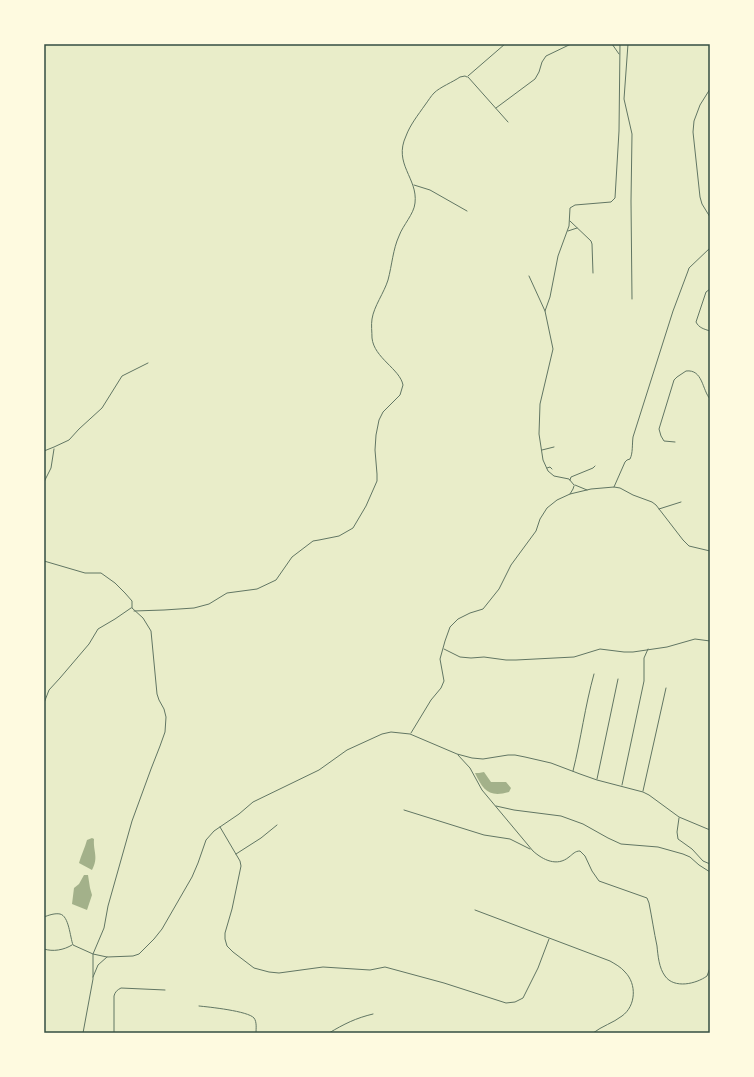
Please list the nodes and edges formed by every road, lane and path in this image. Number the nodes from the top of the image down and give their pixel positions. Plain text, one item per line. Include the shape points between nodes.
1 (505, 44) edge
2 (571, 44) edge
3 (612, 44) edge
4 (620, 44) edge
5 (628, 44) edge
6 (619, 54) junction
7 (467, 77) junction
8 (710, 88) edge
9 (496, 108) junction
10 (508, 122) dead end
11 (413, 185) junction
12 (467, 211) dead end
13 (710, 217) edge
14 (570, 221) junction
15 (578, 228) junction
16 (568, 231) junction
17 (710, 248) edge
18 (593, 273) dead end
19 (529, 276) dead end
20 (710, 289) edge
21 (632, 299) dead end
22 (545, 311) junction
23 (710, 331) edge
24 (148, 363) dead end
25 (710, 399) edge
26 (675, 442) dead end
27 (54, 447) junction
28 (554, 447) dead end
29 (44, 451) edge
30 (541, 451) junction
31 (595, 466) dead end
32 (547, 468) junction
33 (552, 469) dead end
34 (570, 481) junction
35 (44, 482) edge
36 (574, 485) junction
37 (614, 487) junction
38 (587, 490) junction
39 (570, 494) junction
40 (681, 502) dead end
41 (658, 509) junction
42 (710, 512) edge
43 (710, 518) edge
44 (710, 551) edge
45 (44, 561) edge
46 (132, 608) junction
47 (134, 610) junction
48 (710, 641) edge
49 (443, 648) junction
50 (648, 649) junction
51 (594, 674) dead end
52 (618, 679) dead end
53 (666, 688) dead end
54 (44, 703) edge
55 (410, 734) junction
56 (457, 754) junction
57 (573, 772) junction
58 (597, 780) junction
59 (622, 786) junction
60 (643, 792) junction
61 (495, 806) junction
62 (404, 810) dead end
63 (679, 817) junction
64 (277, 825) dead end
65 (220, 827) junction
66 (710, 830) edge
67 (532, 851) junction
68 (236, 854) junction
69 (710, 864) edge
70 (710, 872) edge
71 (475, 910) dead end
72 (44, 917) edge
73 (549, 939) junction
74 (73, 945) junction
75 (44, 949) edge
76 (93, 954) junction
77 (107, 957) junction
78 (93, 964) junction
79 (98, 964) junction
80 (710, 968) edge
81 (93, 979) junction
82 (165, 990) dead end
83 (199, 1006) dead end
84 (373, 1014) dead end
85 (83, 1033) edge
86 (114, 1033) edge
87 (256, 1033) edge
88 (329, 1033) edge
89 (592, 1033) edge

1 - 7 street
2 - 9 street via 546,56 535,79
3 - 6 street
4 - 6 street
5 - 21 street via 624,95 632,138
6 - 14 street via 619,131 615,198 611,202 575,205 570,208
7 - 9 street
7 - 11 street via 460,77 434,93 406,135 401,153
8 - 13 street via 700,105 693,132 700,197
9 - 10 street
11 - 12 street via 430,190
11 - 47 street via 413,209 399,235 387,283 372,322 372,339 375,347 401,378 403,388 379,420 375,450 377,481 354,527 339,536 313,542 292,557 276,580 257,589 227,593 199,608
14 - 15 street
14 - 16 street
15 - 16 street
15 - 18 street via 592,244
16 - 22 street via 558,256
17 - 37 street via 689,268 633,437 632,454
19 - 22 street
20 - 23 street via 706,292 696,322 701,328
22 - 30 street via 553,349 540,404
24 - 27 street via 119,379 98,412 69,440
25 - 26 street via 701,378 694,371 686,371 675,378 659,429 664,441
27 - 29 street
27 - 35 street via 51,468
28 - 30 street
30 - 32 street
31 - 34 street via 571,477
32 - 33 street
32 - 34 street via 554,476
34 - 36 street
36 - 38 street
36 - 39 street
37 - 38 street
37 - 41 street via 652,502
38 - 39 street
39 - 49 street via 547,508 536,531 511,565 499,589 483,609 458,619 450,627
40 - 41 street
41 - 44 street via 689,546
42 - 43 street
45 - 46 street via 84,573 102,573 132,600
46 - 47 street
46 - 54 street via 98,629 89,644 49,690
47 - 76 street via 151,630 157,694 164,709 166,724 132,822 104,928
48 - 50 street via 695,639
49 - 50 street via 460,657 506,660 574,657 600,649 628,653
49 - 55 street via 440,659 444,681
50 - 59 street via 644,658 644,681
51 - 57 street
52 - 58 street
53 - 60 street
55 - 56 street
55 - 65 street via 391,732 354,746 319,770 253,802
56 - 57 street via 478,759 515,755 551,763
56 - 61 street via 470,768
57 - 58 street
58 - 59 street
59 - 60 street
60 - 63 street
61 - 67 street
61 - 70 street via 561,816 583,824 621,844 650,846 690,857
62 - 67 street via 484,835 510,839
63 - 66 street
63 - 69 street via 678,839
64 - 68 street
65 - 68 street
65 - 77 street via 206,840 192,877 154,939 139,954
67 - 80 street via 544,860 558,862 577,851 580,852 600,881 647,898 661,968 669,980 678,984 693,982 707,976
68 - 73 street via 241,866 225,939 229,948 254,968 269,972 290,972 323,967 370,970 385,967 511,1003 523,998
71 - 73 street
72 - 74 street via 62,914 67,922
73 - 89 street via 610,961 624,971 630,980 633,995 625,1014
74 - 75 street via 50,951
74 - 76 street
76 - 77 street
76 - 78 street
77 - 79 street
78 - 79 street
78 - 81 street
79 - 81 street
81 - 85 street
82 - 86 street via 117,990 114,996
83 - 87 street via 251,1015 256,1023
84 - 88 street via 346,1023

